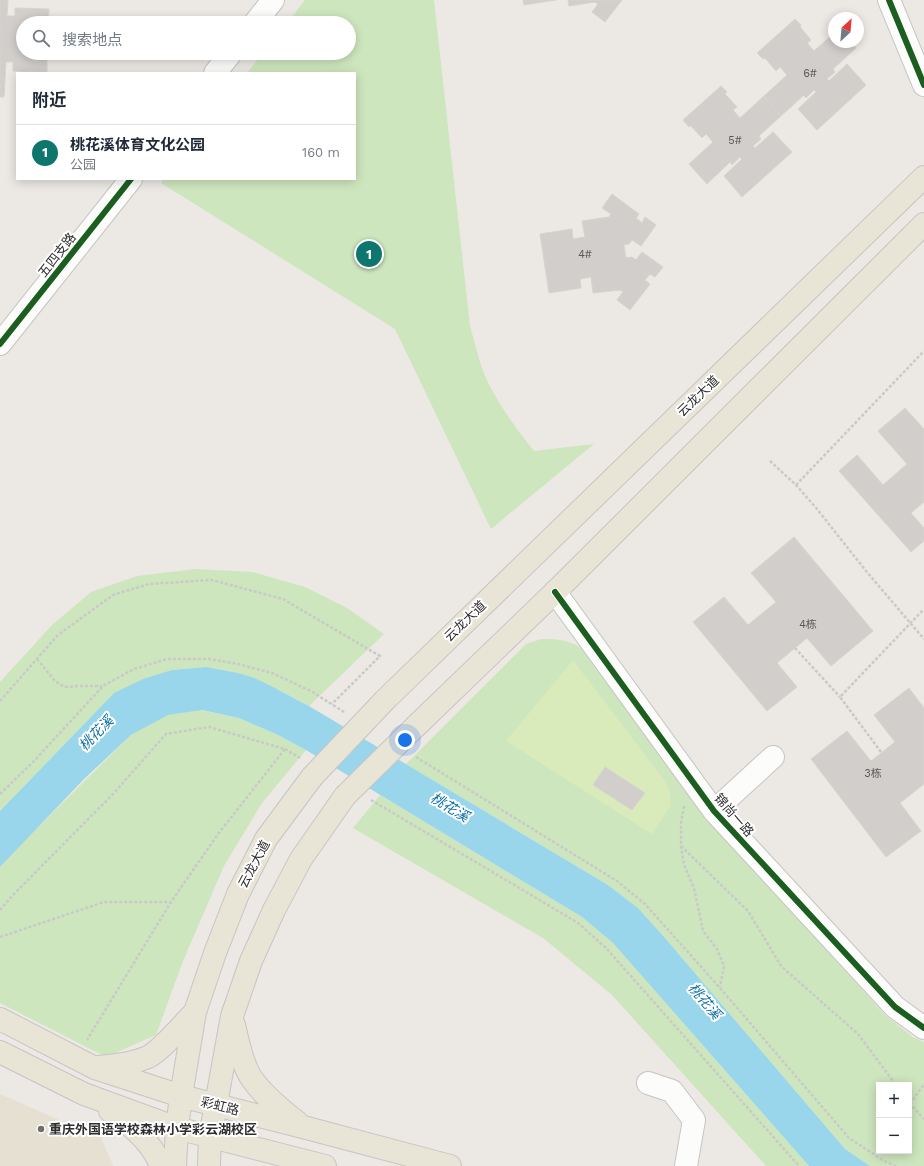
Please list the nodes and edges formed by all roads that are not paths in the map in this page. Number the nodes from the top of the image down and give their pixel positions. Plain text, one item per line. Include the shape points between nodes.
1 (273, 0) edge
2 (889, 0) edge
3 (260, 16) edge
4 (225, 60) edge
5 (216, 72) edge
6 (924, 85) edge
7 (924, 177) edge
8 (130, 180) edge
9 (924, 224) edge
10 (0, 344) edge
11 (555, 592) junction
12 (773, 757) dead end
13 (714, 811) junction
14 (195, 1012) junction
15 (232, 1016) junction
16 (0, 1019) edge
17 (924, 1028) edge
18 (0, 1052) edge
19 (95, 1068) junction
20 (648, 1083) dead end
21 (84, 1094) junction
22 (181, 1096) junction
23 (216, 1104) junction
24 (303, 1127) junction
25 (177, 1128) junction
26 (210, 1137) junction
27 (311, 1165) edge
28 (161, 1166) edge
29 (175, 1166) edge
30 (209, 1166) edge
31 (450, 1166) edge
32 (686, 1166) edge

1 - 3 street
2 - 6 street
4 - 5 street
7 - 14 main road, 云龙大道, bridge via 384,700 309,769 266,839 238,894
8 - 10 street, 五四支路
9 - 11 main road
11 - 13 street, 锦尚一路
11 - 15 main road, bridge via 346,796 301,858 274,910 251,961
12 - 13 street
13 - 17 street, 锦尚一路 via 895,1007
14 - 19 main road via 166,1043 148,1056 125,1064
14 - 22 main road, 云龙大道
15 - 23 main road
15 - 24 main road via 240,1053 251,1078 270,1100
16 - 19 main road, 彩虹路
18 - 21 main road
19 - 22 main road, 彩虹路
20 - 32 street via 672,1091 694,1120
21 - 25 main road
21 - 28 main road via 128,1123 147,1142
22 - 23 main road, 彩虹路
22 - 25 main road, 云龙大道
23 - 24 main road, 彩虹路
23 - 26 main road
24 - 31 main road, 彩虹路
25 - 26 main road
25 - 29 main road, 云龙大道
26 - 27 main road
26 - 30 main road

